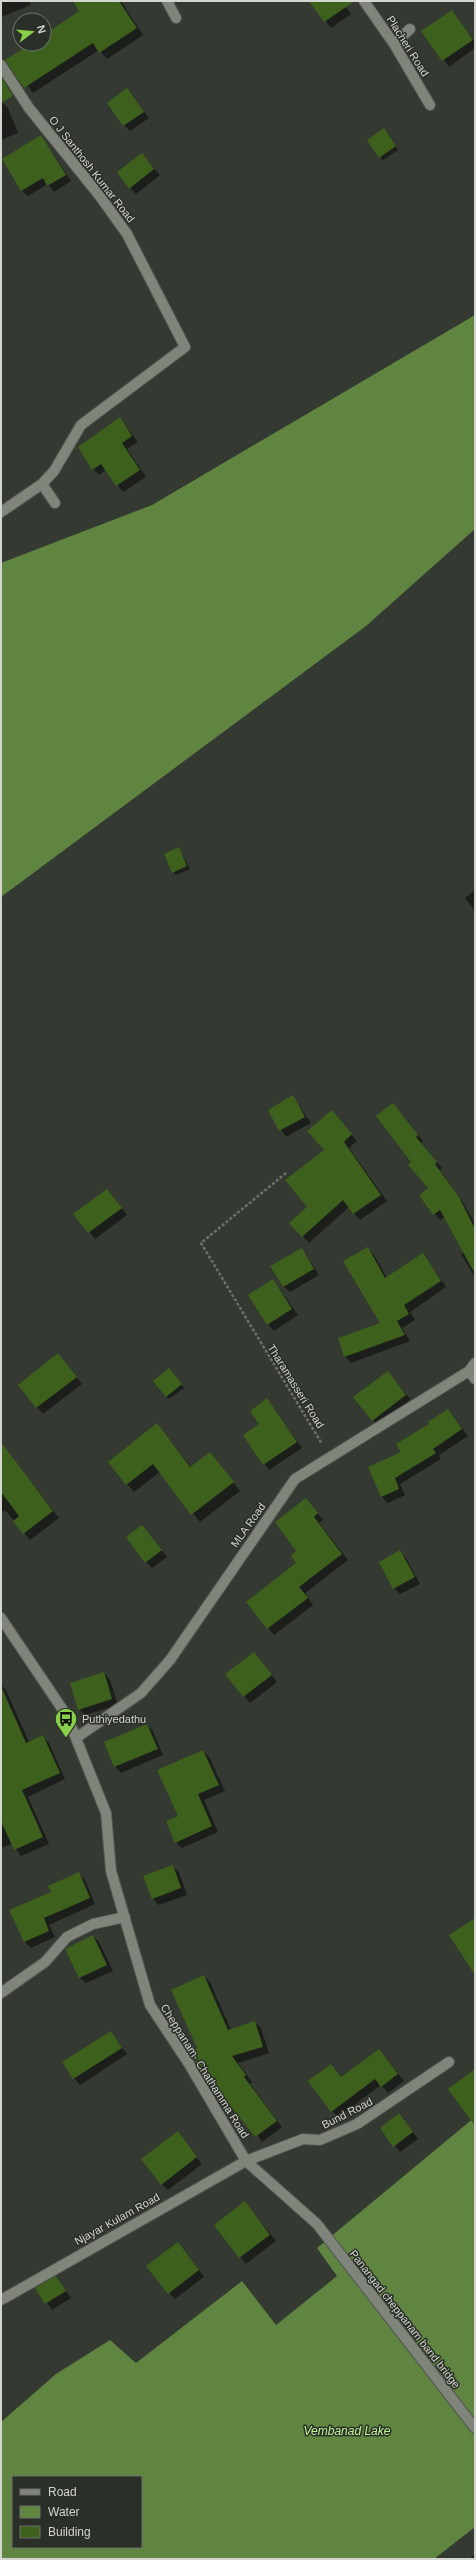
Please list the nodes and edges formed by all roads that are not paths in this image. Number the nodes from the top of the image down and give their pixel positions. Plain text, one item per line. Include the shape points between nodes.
1 (167, 1) edge
2 (364, 1) edge
3 (176, 18) dead end
4 (410, 29) dead end
5 (394, 44) junction
6 (1, 65) edge
7 (430, 105) dead end
8 (42, 484) junction
9 (55, 503) dead end
10 (1, 512) edge
11 (473, 1371) edge
12 (1, 1618) edge
13 (76, 1738) junction
14 (125, 1917) junction
15 (1, 1993) edge
16 (449, 2062) dead end
17 (246, 2161) junction
18 (317, 2224) joint
19 (1, 2300) edge
20 (475, 2428) edge

1 - 3 street
2 - 5 street, Placheri Road
4 - 5 street
5 - 7 street, Placheri Road
6 - 8 street, O J Santhosh Kumar Road via 29,108 127,234 185,347 81,425 54,471
8 - 9 street
8 - 10 street, O J Santhosh Kumar Road
11 - 13 street, MLA Road via 295,1479 170,1660 141,1693
12 - 13 street, Cheppanam- Chathamma Road via 67,1716
13 - 14 street, Cheppanam- Chathamma Road via 106,1813 111,1871
14 - 15 street via 93,1924 67,1937 45,1962
14 - 17 street, Cheppanam- Chathamma Road via 150,2005 189,2064
16 - 17 street, Bund Road via 357,2124 320,2140 303,2139
17 - 18 street, Cheppanam- Chathamma Road
17 - 19 street, Njayar Kulam Road
18 - 20 street, Panangad cheppanam band bridge

